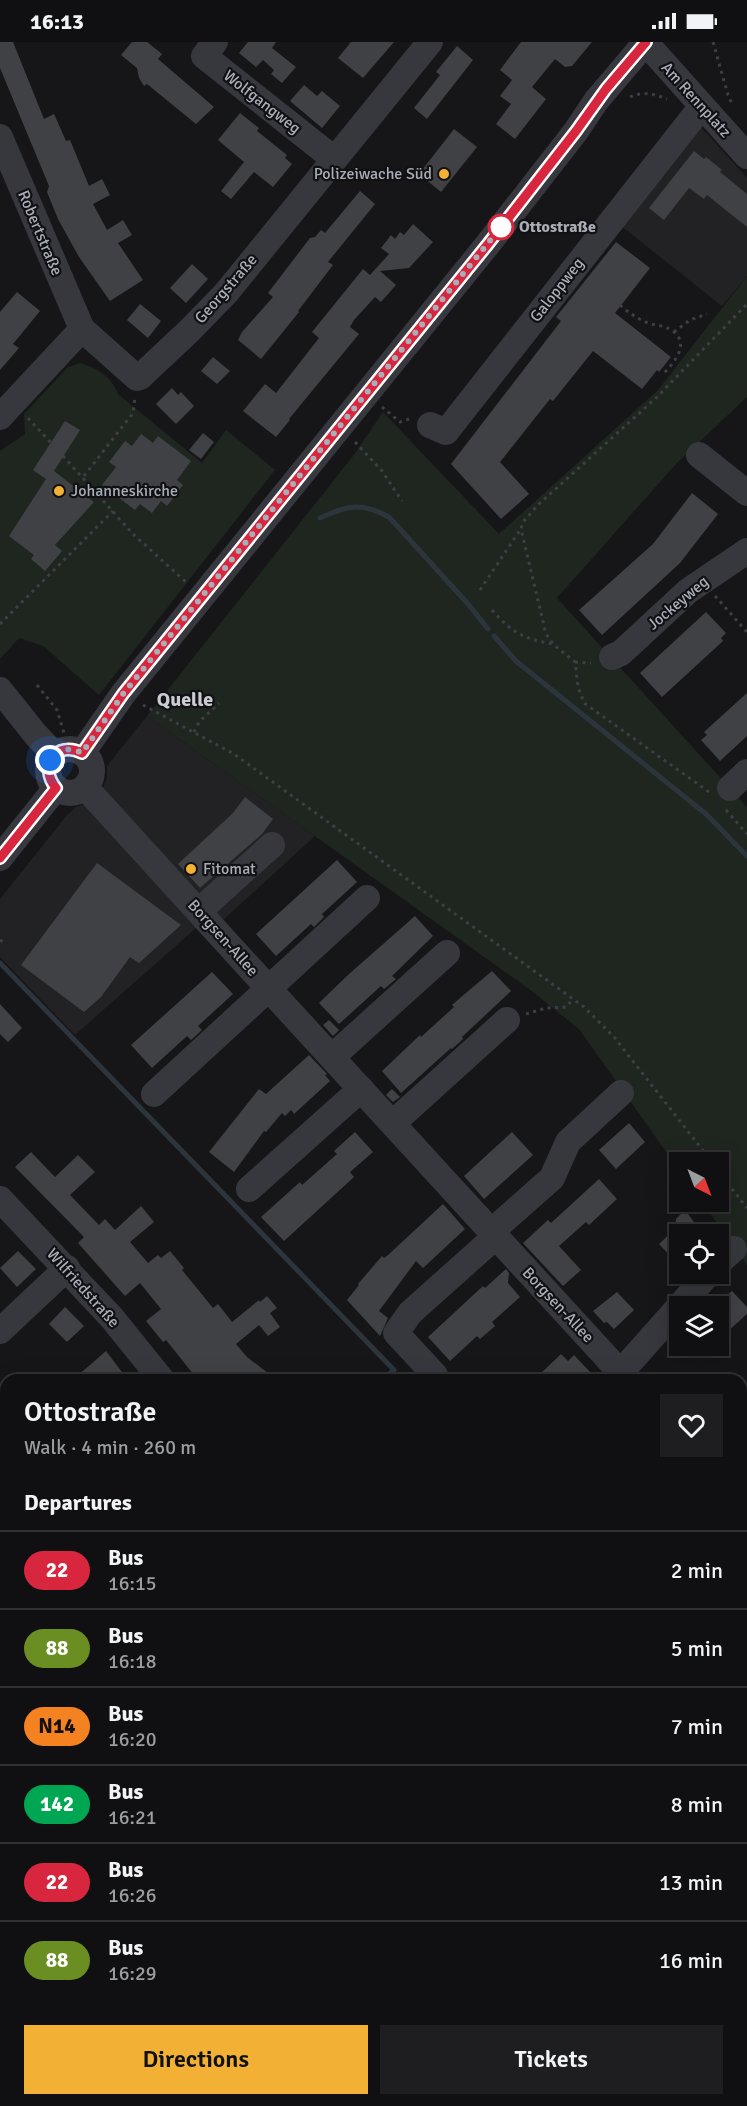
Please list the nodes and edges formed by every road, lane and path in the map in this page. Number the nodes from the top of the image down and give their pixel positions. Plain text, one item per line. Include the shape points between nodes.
1 (215, 42) edge
2 (430, 42) edge
3 (646, 42) edge
4 (713, 42) edge
5 (606, 89) junction
6 (702, 106) junction
7 (737, 116) dead end
8 (0, 137) edge
9 (747, 156) edge
10 (334, 159) junction
11 (747, 304) edge
12 (620, 305) dead end
13 (707, 314) dead end
14 (82, 328) junction
15 (674, 332) junction
16 (664, 373) dead end
17 (137, 378) junction
18 (365, 395) junction
19 (7, 410) edge
20 (422, 421) joint
21 (337, 428) junction
22 (51, 443) dead end
23 (699, 455) dead end
24 (63, 456) dead end
25 (84, 477) junction
26 (747, 493) edge
27 (402, 501) dead end
28 (113, 511) junction
29 (520, 529) junction
30 (747, 551) edge
31 (175, 574) dead end
32 (702, 581) junction
33 (480, 590) dead end
34 (492, 610) dead end
35 (0, 624) edge
36 (747, 632) edge
37 (554, 645) junction
38 (612, 657) dead end
39 (37, 685) dead end
40 (0, 690) edge
41 (123, 694) junction
42 (219, 703) dead end
43 (194, 732) junction
44 (67, 752) junction
45 (85, 787) junction
46 (56, 788) junction
47 (728, 790) edge
48 (747, 834) edge
49 (272, 845) dead end
50 (0, 858) edge
51 (367, 898) dead end
52 (199, 911) junction
53 (447, 953) dead end
54 (268, 989) junction
55 (573, 999) junction
56 (507, 1020) joint
57 (332, 1057) junction
58 (361, 1089) junction
59 (621, 1093) dead end
60 (154, 1094) dead end
61 (393, 1124) junction
62 (704, 1152) edge
63 (729, 1185) edge
64 (249, 1189) dead end
65 (0, 1199) edge
66 (747, 1208) edge
67 (493, 1235) junction
68 (67, 1268) junction
69 (700, 1284) edge
70 (0, 1331) edge
71 (157, 1374) edge
72 (434, 1374) edge
73 (616, 1374) edge
74 (623, 1374) edge

1 - 10 street, Wolfgangweg via 204,56
2 - 10 street, Georgstraße
3 - 5 street
3 - 6 street, Am Rennplatz
4 - 7 path
5 - 6 path via 621,101 636,94 652,94
5 - 18 street via 488,244
6 - 9 street, Am Rennplatz
6 - 20 street, Galoppweg via 446,432
8 - 14 street, Robertstraße
10 - 17 street, Georgstraße via 214,306
11 - 29 path via 656,398 538,505
12 - 15 path via 642,321
13 - 15 path
14 - 17 street
14 - 19 street
15 - 16 path via 681,348
17 - 25 path via 133,413
18 - 20 path via 400,422
18 - 21 street
19 - 22 path
21 - 27 path via 382,471
21 - 41 street
23 - 26 street
24 - 25 path
25 - 28 path
28 - 31 path
28 - 35 path
29 - 33 path
29 - 37 path via 546,634
30 - 32 street, Jockeyweg
32 - 36 path
32 - 38 street, Jockeyweg
34 - 37 path via 518,635
37 - 47 path via 575,662 584,703
39 - 44 path via 57,710
40 - 44 street via 36,735
41 - 43 path
41 - 44 street
42 - 43 path
43 - 55 path via 234,754
44 - 45 street via 90,762 91,775
44 - 46 street via 48,768
45 - 46 street via 74,792
45 - 52 street, Borgsen-Allee
46 - 50 street
47 - 48 path
49 - 52 street
51 - 54 street
52 - 54 street, Borgsen-Allee
53 - 57 street
54 - 57 street, Borgsen-Allee
54 - 60 street
55 - 56 path via 566,1007 546,1008
55 - 62 path via 614,1036
56 - 61 street
57 - 58 street, Borgsen-Allee
58 - 61 street, Borgsen-Allee
58 - 64 street
59 - 67 street via 568,1142 552,1178
61 - 67 street, Borgsen-Allee
63 - 66 path
65 - 68 street, Wilfriedstraße
67 - 72 street via 410,1313 396,1333
67 - 73 street, Borgsen-Allee
68 - 70 street
68 - 71 street, Wilfriedstraße
69 - 74 street, Borgsen-Allee

